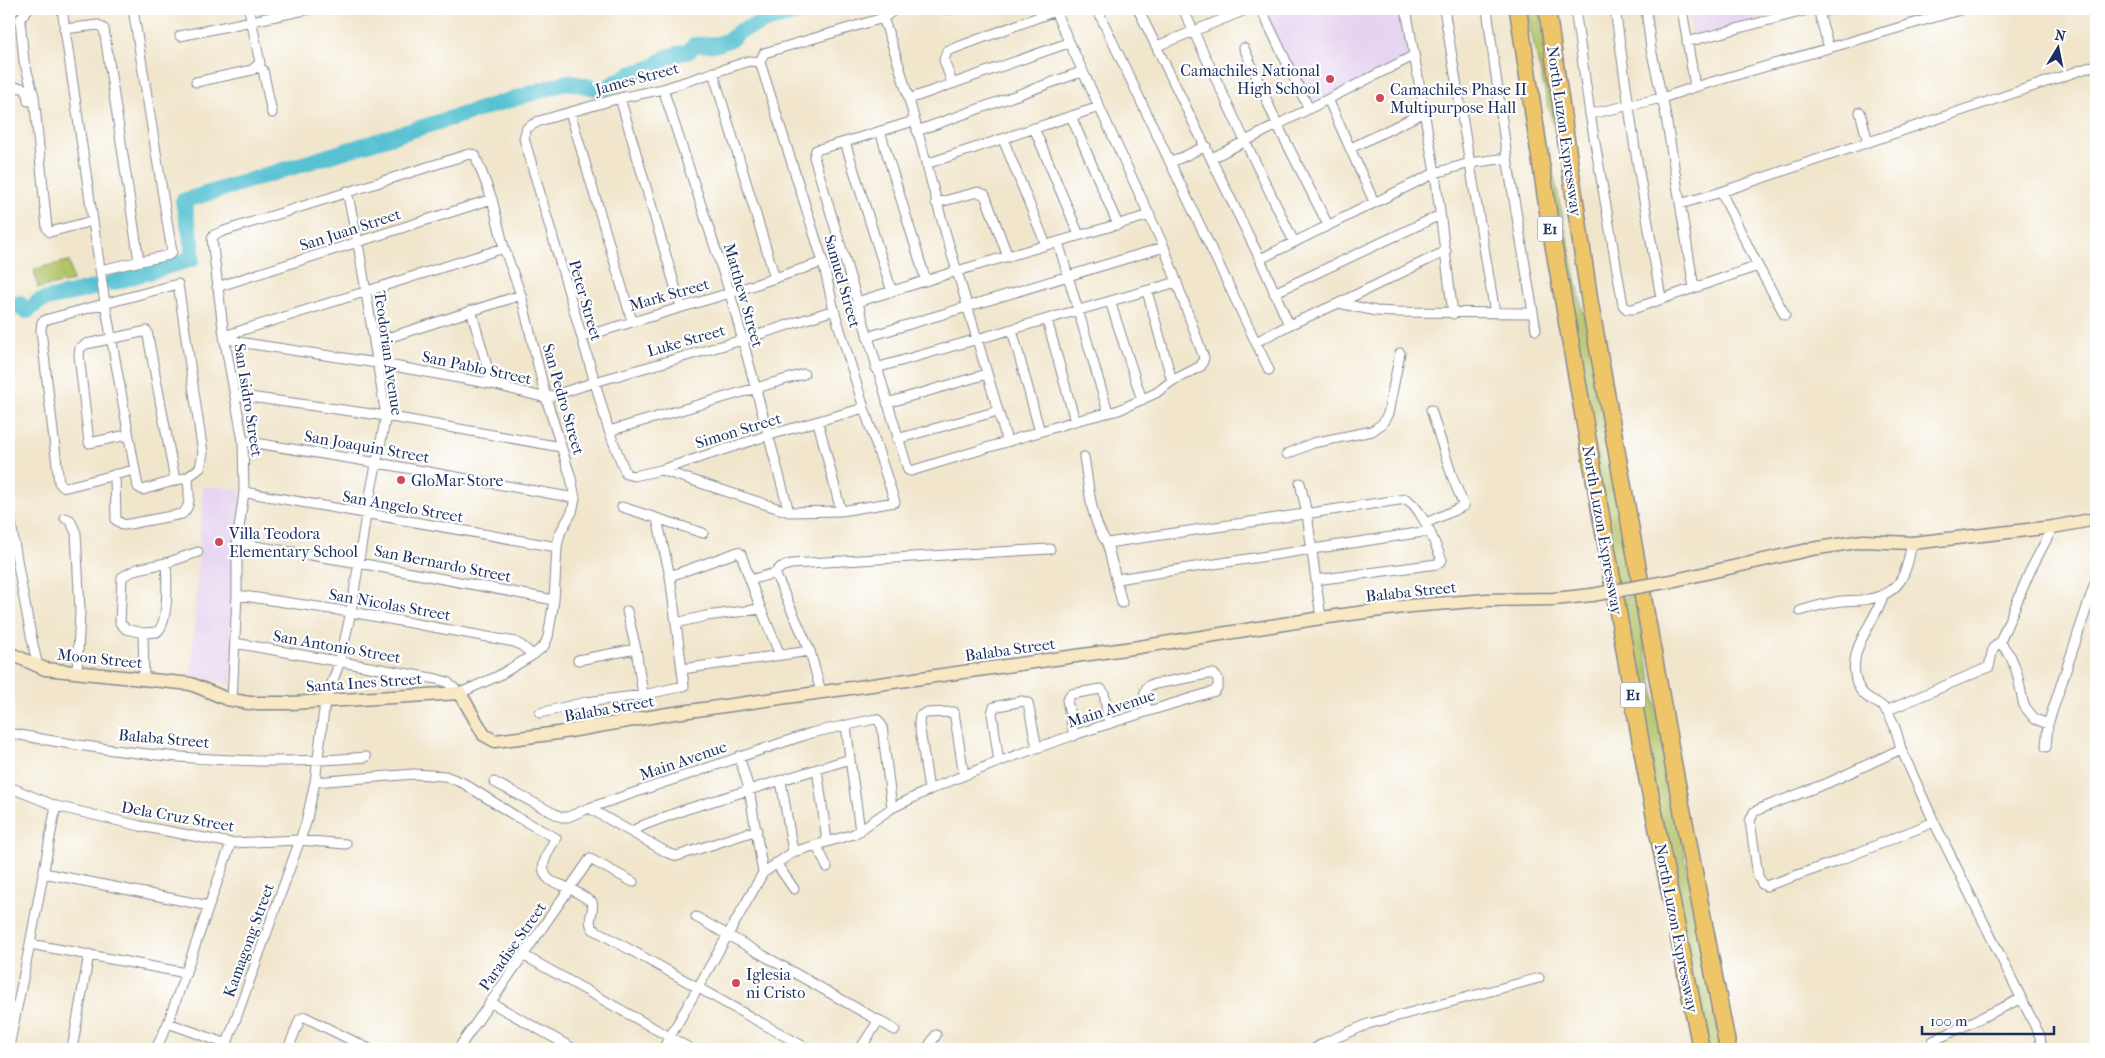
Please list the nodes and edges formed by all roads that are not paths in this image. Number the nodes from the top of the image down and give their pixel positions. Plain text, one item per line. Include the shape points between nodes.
1 (28, 9) edge
2 (62, 9) edge
3 (133, 9) edge
4 (249, 9) edge
5 (310, 9) edge
6 (896, 9) edge
7 (946, 9) edge
8 (953, 9) edge
9 (1097, 9) edge
10 (1138, 9) edge
11 (1184, 9) edge
12 (1248, 9) edge
13 (1261, 9) edge
14 (1406, 9) edge
15 (1444, 9) edge
16 (1486, 9) edge
17 (1518, 9) edge
18 (1547, 9) edge
19 (1575, 9) edge
20 (1615, 9) edge
21 (1646, 9) edge
22 (1682, 9) edge
23 (1833, 9) edge
24 (1963, 9) edge
25 (1054, 10) edge
26 (1816, 10) edge
27 (1931, 13) edge
28 (882, 18) junction
29 (251, 22) junction
30 (64, 29) junction
31 (1193, 30) junction
32 (180, 36) dead end
33 (1687, 42) junction
34 (1068, 43) junction
35 (1157, 46) junction
36 (1244, 48) dead end
37 (1829, 48) junction
38 (1413, 56) junction
39 (258, 65) junction
40 (762, 65) junction
41 (2096, 65) edge
42 (712, 72) junction
43 (1081, 72) junction
44 (196, 82) dead end
45 (952, 84) junction
46 (9, 87) edge
47 (1695, 87) junction
48 (663, 89) junction
49 (620, 98) junction
50 (1662, 98) junction
51 (908, 99) junction
52 (1328, 99) junction
53 (1098, 106) junction
54 (1628, 106) junction
55 (1309, 109) junction
56 (570, 112) junction
57 (1860, 112) dead end
58 (272, 113) dead end
59 (1423, 113) junction
60 (1590, 114) junction
61 (1070, 116) junction
62 (914, 121) junction
63 (1277, 124) junction
64 (1034, 128) junction
65 (917, 130) junction
66 (880, 131) junction
67 (524, 138) joint
68 (1003, 139) junction
69 (1245, 141) junction
70 (844, 142) junction
71 (1868, 142) junction
72 (1206, 146) junction
73 (1351, 148) junction
74 (1212, 158) junction
75 (1507, 158) junction
76 (1170, 163) junction
77 (1470, 163) junction
78 (926, 164) junction
79 (1435, 173) junction
80 (347, 191) junction
81 (1721, 192) junction
82 (492, 199) junction
83 (1374, 202) junction
84 (936, 203) junction
85 (1680, 204) junction
86 (1150, 214) junction
87 (1440, 215) junction
88 (92, 221) junction
89 (1118, 225) junction
90 (1328, 225) junction
91 (1079, 235) junction
92 (44, 236) dead end
93 (1058, 242) junction
94 (1294, 242) junction
95 (358, 243) junction
96 (1046, 245) junction
97 (1164, 247) junction
98 (504, 248) junction
99 (1446, 251) junction
100 (1008, 257) junction
101 (1260, 259) junction
102 (139, 262) junction
103 (823, 262) junction
104 (1758, 266) junction
105 (100, 270) junction
106 (957, 271) junction
107 (775, 278) junction
108 (1068, 278) junction
109 (926, 281) junction
110 (1178, 282) junction
111 (217, 288) junction
112 (1694, 288) junction
113 (1147, 291) junction
114 (365, 292) junction
115 (730, 292) junction
116 (892, 292) junction
117 (1274, 293) junction
118 (521, 295) junction
119 (1661, 298) junction
120 (1110, 301) junction
121 (857, 302) junction
122 (105, 303) junction
123 (1339, 303) junction
124 (968, 306) junction
125 (680, 307) junction
126 (471, 310) junction
127 (834, 310) junction
128 (1078, 311) junction
129 (1495, 313) junction
130 (1533, 313) junction
131 (1454, 314) junction
132 (1785, 315) dead end
133 (632, 320) junction
134 (1047, 320) junction
135 (1288, 325) junction
136 (1012, 330) junction
137 (1536, 330) dead end
138 (224, 336) junction
139 (582, 337) junction
140 (867, 337) junction
141 (111, 338) junction
142 (977, 339) junction
143 (742, 340) junction
144 (375, 342) junction
145 (1256, 342) junction
146 (1400, 353) dead end
147 (377, 363) junction
148 (876, 368) junction
149 (1269, 370) dead end
150 (804, 374) dead end
151 (987, 374) junction
152 (1172, 381) junction
153 (595, 382) junction
154 (492, 384) junction
155 (755, 388) junction
156 (235, 395) junction
157 (546, 398) junction
158 (1142, 400) junction
159 (887, 403) junction
160 (864, 408) junction
161 (1431, 410) dead end
162 (998, 411) junction
163 (1108, 412) junction
164 (386, 416) junction
165 (1075, 421) junction
166 (818, 422) junction
167 (609, 431) junction
168 (1040, 432) junction
169 (127, 435) junction
170 (769, 435) junction
171 (897, 440) junction
172 (243, 441) junction
173 (1007, 442) junction
174 (561, 447) junction
175 (1287, 454) dead end
176 (1084, 457) dead end
177 (378, 463) junction
178 (134, 470) junction
179 (624, 470) joint
180 (661, 470) junction
181 (115, 474) junction
182 (188, 477) junction
183 (174, 480) junction
184 (1300, 482) dead end
185 (244, 492) junction
186 (575, 498) junction
187 (622, 506) dead end
188 (9, 510) edge
189 (841, 511) junction
190 (789, 512) junction
191 (1307, 514) junction
192 (366, 515) junction
193 (65, 518) dead end
194 (657, 519) junction
195 (2096, 519) edge
196 (1428, 527) junction
197 (2053, 527) junction
198 (703, 533) dead end
199 (237, 542) junction
200 (1107, 543) junction
201 (1912, 543) junction
202 (557, 547) junction
203 (1050, 549) dead end
204 (1312, 550) junction
205 (198, 552) dead end
206 (13, 559) edge
207 (166, 563) junction
208 (359, 563) junction
209 (775, 573) junction
210 (670, 576) junction
211 (1117, 579) junction
212 (750, 580) junction
213 (1316, 580) junction
214 (2096, 580) edge
215 (237, 595) junction
216 (1883, 596) junction
217 (554, 600) junction
218 (1122, 603) dead end
219 (761, 608) junction
220 (1800, 610) dead end
221 (627, 611) dead end
222 (351, 612) junction
223 (1321, 618) junction
224 (676, 622) junction
225 (143, 633) junction
226 (2000, 642) junction
227 (234, 643) junction
228 (636, 649) junction
229 (810, 651) junction
230 (9, 653) edge
231 (533, 655) junction
232 (780, 655) junction
233 (578, 660) dead end
234 (340, 661) junction
235 (38, 667) junction
236 (682, 669) junction
237 (77, 673) junction
238 (144, 679) junction
239 (191, 684) joint
240 (821, 692) junction
241 (460, 693) junction
242 (643, 695) junction
243 (232, 701) junction
244 (325, 702) junction
245 (586, 702) junction
246 (1147, 711) junction
247 (1886, 711) junction
248 (540, 712) dead end
249 (1109, 724) junction
250 (2048, 724) junction
251 (846, 725) junction
252 (589, 728) junction
253 (9, 733) edge
254 (1074, 736) junction
255 (2046, 747) dead end
256 (1037, 748) junction
257 (1901, 749) junction
258 (739, 756) junction
259 (366, 757) dead end
260 (850, 759) junction
261 (317, 761) junction
262 (999, 762) junction
263 (817, 769) junction
264 (964, 775) junction
265 (781, 781) junction
266 (315, 782) junction
267 (494, 782) dead end
268 (9, 787) edge
269 (749, 788) junction
270 (928, 790) junction
271 (56, 806) junction
272 (589, 808) junction
273 (892, 808) junction
274 (1934, 822) junction
275 (757, 830) junction
276 (632, 831) junction
277 (860, 831) junction
278 (299, 840) junction
279 (827, 841) junction
280 (231, 843) junction
281 (346, 844) dead end
282 (817, 846) junction
283 (793, 852) junction
284 (776, 864) junction
285 (827, 867) dead end
286 (44, 873) junction
287 (763, 873) junction
288 (633, 882) dead end
289 (569, 888) junction
290 (794, 889) dead end
291 (209, 906) junction
292 (696, 917) dead end
293 (728, 936) junction
294 (30, 944) junction
295 (89, 954) junction
296 (523, 955) junction
297 (186, 973) junction
298 (1539, 978) dead end
299 (698, 988) junction
300 (2020, 1000) junction
301 (490, 1002) junction
302 (879, 1020) junction
303 (168, 1023) junction
304 (896, 1030) dead end
305 (936, 1035) dead end
306 (669, 1037) junction
307 (1933, 1041) dead end
308 (9, 1046) edge
309 (226, 1047) edge
310 (72, 1049) edge
311 (156, 1049) edge
312 (288, 1049) edge
313 (369, 1049) edge
314 (458, 1049) edge
315 (574, 1049) edge
316 (663, 1049) edge
317 (691, 1049) edge
318 (808, 1049) edge
319 (860, 1049) edge
320 (927, 1049) edge
321 (1314, 1049) edge
322 (1700, 1049) edge
323 (1728, 1049) edge
324 (2039, 1049) edge

1 - 88 street via 20,19 24,60 34,96 47,228 50,232
2 - 30 street
3 - 102 street via 173,250 169,255
4 - 29 street
5 - 29 street
6 - 28 street
7 - 8 street
9 - 76 street
10 - 35 street
11 - 31 street
12 - 31 street
13 - 55 street
14 - 38 street
15 - 77 street
16 - 75 street
17 - 322 highway, North Luzon Expressway / E1 via 1551,234 1646,772
18 - 323 highway, North Luzon Expressway / E1 via 1590,304
19 - 60 street
20 - 54 street
21 - 50 street
22 - 33 street
23 - 26 street
24 - 27 street
25 - 34 street
25 - 45 street via 947,51 944,60
26 - 33 street
26 - 37 street
27 - 37 street
28 - 40 street via 764,53
28 - 51 street
29 - 32 street
29 - 39 street
30 - 88 street
30 - 102 street via 98,25 104,29
31 - 35 street
31 - 69 street
33 - 47 street
34 - 43 street
34 - 45 street
35 - 72 street
36 - 63 street
37 - 47 street
38 - 52 street
38 - 59 street
39 - 44 street via 252,70
39 - 58 street
40 - 42 street, James Street via 749,61
40 - 103 street, Samuel Street
41 - 71 street
42 - 48 street, James Street
42 - 107 street
43 - 53 street
43 - 65 street
45 - 51 street
46 - 92 street via 22,87 27,92
47 - 50 street
48 - 49 street, James Street
48 - 115 street, Matthew Street
49 - 56 street, James Street
49 - 125 street
50 - 54 street
50 - 85 street
51 - 62 street
52 - 55 street
52 - 73 street
53 - 61 street
53 - 86 street
54 - 60 street
54 - 119 street
55 - 63 street
56 - 67 street, James Street via 532,123
56 - 133 street
57 - 71 street
59 - 73 street
59 - 79 street
60 - 119 street via 1623,305 1633,309
61 - 64 street
61 - 89 street
62 - 65 street
62 - 66 street
63 - 69 street
63 - 90 street
64 - 68 street
64 - 91 street
65 - 78 street
66 - 70 street
66 - 109 street
67 - 139 street, Peter Street
68 - 78 street
68 - 96 street
69 - 74 street
69 - 94 street
70 - 116 street
70 - 121 street via 816,150 814,154
71 - 81 street
72 - 74 street
72 - 76 street
73 - 83 street
74 - 101 street
75 - 77 street
75 - 130 street
76 - 145 street
77 - 79 street
77 - 129 street
78 - 84 street
79 - 83 street
79 - 87 street
80 - 82 street, San Pedro Street via 469,154 475,155
80 - 95 street, Teodorian Avenue
80 - 111 street, San Isidro Street via 214,235
81 - 85 street
81 - 104 street
82 - 95 street, San Juan Street
82 - 98 street, San Pedro Street
83 - 90 street
84 - 100 street via 978,192 985,195
84 - 106 street
85 - 112 street
86 - 89 street
86 - 97 street
87 - 99 street
87 - 117 street
88 - 105 street
89 - 91 street
90 - 94 street
91 - 93 street
93 - 96 street
93 - 108 street
94 - 101 street
95 - 111 street, San Juan Street
95 - 114 street, Teodorian Avenue
96 - 100 street
97 - 108 street
97 - 110 street
98 - 114 street
98 - 118 street, San Pedro Street
99 - 123 street
99 - 131 street
100 - 106 street
101 - 117 street
102 - 105 street
103 - 107 street, Mark Street
103 - 127 street, Samuel Street
104 - 112 street
104 - 132 street
105 - 122 street
106 - 109 street
106 - 124 street
107 - 115 street, Mark Street
108 - 124 street
108 - 128 street
109 - 116 street
110 - 113 street
110 - 152 street via 1204,362
111 - 138 street, San Isidro Street
112 - 119 street
113 - 120 street
113 - 152 street
114 - 138 street
114 - 144 street, Teodorian Avenue
115 - 125 street, Mark Street
115 - 143 street, Matthew Street
116 - 121 street
117 - 135 street
118 - 126 street
118 - 157 street, San Pedro Street
120 - 128 street
120 - 158 street
121 - 140 street
122 - 141 street
122 - 181 street via 48,319 42,322 41,330 59,482 67,487
122 - 182 street via 178,284 203,453 200,468
123 - 131 street via 1376,311
123 - 135 street
124 - 140 street
124 - 142 street
125 - 133 street, Mark Street
126 - 144 street
126 - 154 street
127 - 143 street, Luke Street
127 - 160 street, Samuel Street
128 - 134 street
128 - 163 street
129 - 130 street
129 - 131 street
130 - 137 street
133 - 139 street, Mark Street
134 - 136 street
134 - 165 street
135 - 145 street
136 - 142 street
136 - 168 street
138 - 147 street, San Pablo Street via 246,344
138 - 156 street, San Isidro Street
139 - 153 street, Peter Street
140 - 148 street
141 - 169 street
141 - 169 street via 86,344 78,354 89,443
141 - 183 street via 149,332
142 - 148 street
142 - 151 street
143 - 153 street, Luke Street
143 - 155 street, Matthew Street
144 - 147 street, Teodorian Avenue
145 - 149 street
146 - 175 street via 1388,414 1382,424 1372,431 1313,443
147 - 154 street, San Pablo Street
147 - 164 street, Teodorian Avenue
148 - 159 street
150 - 155 street
151 - 159 street
151 - 162 street
152 - 158 street
153 - 157 street, Luke Street
153 - 167 street, Peter Street
154 - 157 street, San Pablo Street
155 - 167 street
155 - 170 street, Matthew Street
156 - 164 street
156 - 172 street, San Isidro Street
157 - 174 street, San Pedro Street
158 - 163 street
159 - 171 street
160 - 166 street, Simon Street
160 - 189 street, Samuel Street via 895,502
161 - 196 street via 1464,506
162 - 171 street
162 - 173 street
163 - 165 street
164 - 174 street
164 - 177 street, Teodorian Avenue
165 - 168 street
166 - 170 street, Simon Street
166 - 189 street
167 - 179 street, Peter Street
168 - 173 street
169 - 178 street
170 - 180 street, Simon Street
170 - 190 street, Matthew Street
171 - 173 street via 905,465 911,471
172 - 177 street, San Joaquin Street
172 - 185 street, San Isidro Street
174 - 186 street, San Pedro Street
176 - 200 street via 1096,520
177 - 186 street, San Joaquin Street
177 - 192 street, Teodorian Avenue
178 - 181 street
178 - 183 street via 138,487 143,490
179 - 180 street, Simon Street via 629,476
180 - 190 street
181 - 182 street via 116,520 124,525 182,514 189,506
182 - 183 street
184 - 191 street
185 - 192 street, San Angelo Street
185 - 199 street, San Isidro Street
186 - 202 street
187 - 194 street
188 - 206 street
189 - 190 street
191 - 196 street via 1406,499
191 - 200 street
191 - 204 street
192 - 202 street, San Angelo Street
192 - 208 street, Teodorian Avenue
193 - 237 street via 70,520 76,533 80,610
194 - 198 street
194 - 210 street
195 - 197 street, Balaba Street
196 - 204 street
196 - 213 street via 1441,563
197 - 201 street, Balaba Street
197 - 226 street
199 - 208 street, San Bernardo Street
199 - 215 street, San Isidro Street
200 - 211 street
201 - 216 street via 1898,586
201 - 223 street, Balaba Street, bridge via 1863,541 1812,549 1592,595 1410,606
202 - 217 street
203 - 209 street via 792,564
204 - 211 street
204 - 213 street
205 - 207 street
206 - 235 street
207 - 225 street via 162,625 157,632
207 - 225 street via 137,569 122,576 120,582 120,623 126,629
208 - 217 street, San Bernardo Street
208 - 222 street, Teodorian Avenue
209 - 212 street
209 - 229 street
210 - 212 street via 738,552
210 - 224 street
211 - 218 street
212 - 219 street
213 - 223 street
214 - 250 street
215 - 222 street, San Nicolas Street
215 - 227 street, San Isidro Street
216 - 220 street
216 - 247 street via 1855,660 1855,671 1857,686
217 - 231 street via 548,636 544,646
219 - 224 street
219 - 232 street
221 - 228 street
222 - 231 street, San Nicolas Street via 515,642
222 - 234 street, Teodorian Avenue
223 - 240 street, Balaba Street
224 - 236 street
225 - 238 street
226 - 247 street via 1993,648 1989,667 1983,671
226 - 250 street via 2011,658 2024,706 2035,719
227 - 234 street, San Antonio Street
227 - 243 street, San Isidro Street
228 - 233 street
228 - 242 street
229 - 232 street
229 - 240 street
230 - 235 street, Moon Street
231 - 241 street, Santa Ines Street
232 - 236 street
234 - 241 street, San Antonio Street via 448,682
234 - 244 street, Teodorian Avenue
235 - 237 street, Moon Street
236 - 242 street via 682,688
237 - 238 street, Moon Street
238 - 239 street, Moon Street
239 - 243 street, Santa Ines Street
240 - 252 street, Balaba Street
241 - 244 street, Santa Ines Street
241 - 252 street, Balaba Street via 478,727 490,740 505,741
242 - 245 street
243 - 244 street, Santa Ines Street via 270,704
244 - 261 street, Teodorian Avenue
245 - 248 street
245 - 252 street
246 - 246 street, Main Avenue via 1214,691 1218,679 1214,674 1208,674 1150,685 1144,692
246 - 249 street, Main Avenue
247 - 257 street
249 - 254 street, Main Avenue
249 - 254 street, Main Avenue via 1103,690 1071,694 1067,700
250 - 255 street
251 - 258 street, Main Avenue
251 - 260 street
251 - 273 street, Main Avenue via 875,719 881,722
253 - 261 street, Balaba Street via 81,747 173,757
254 - 256 street, Main Avenue
256 - 262 street, Main Avenue
256 - 262 street via 1028,703 1022,701 994,707 992,713
257 - 274 street
257 - 274 street via 1754,812 1750,821 1759,881 1766,886 1797,877
258 - 269 street
258 - 272 street, Main Avenue
259 - 261 street, Balaba Street
260 - 263 street
260 - 277 street
261 - 266 street, Teodorian Avenue
262 - 264 street, Main Avenue
263 - 265 street
263 - 279 street
264 - 270 street, Main Avenue
264 - 270 street via 955,716 951,711 925,713 919,718
265 - 269 street
265 - 283 street
266 - 278 street, Teodorian Avenue
266 - 289 street via 414,774 454,779 556,838 543,868 552,882
267 - 272 street, Main Avenue via 561,817
268 - 271 street, Dela Cruz Street
269 - 275 street
269 - 276 street
270 - 273 street, Main Avenue
271 - 280 street, Dela Cruz Street
271 - 286 street
272 - 276 street
273 - 277 street, Main Avenue
274 - 300 street
275 - 276 street via 677,856
275 - 287 street
277 - 279 street, Main Avenue
278 - 280 street, Dela Cruz Street
278 - 281 street, Dela Cruz Street
278 - 309 street, Kamagong Street
279 - 282 street, Main Avenue
280 - 291 street
282 - 283 street, Main Avenue
282 - 285 street
283 - 284 street, Main Avenue
284 - 287 street, Main Avenue
284 - 290 street
286 - 291 street
286 - 294 street
287 - 293 street, Main Avenue
288 - 289 street, Paradise Street via 590,859
289 - 296 street, Paradise Street
289 - 299 street via 594,905 590,920 593,929
291 - 297 street
292 - 293 street
293 - 299 street, Main Avenue
293 - 302 street
294 - 295 street
294 - 308 street
295 - 297 street
295 - 310 street
296 - 301 street, Paradise Street
296 - 306 street
297 - 303 street
298 - 321 street via 1368,1024
299 - 306 street, Main Avenue
299 - 318 street
300 - 307 street
300 - 324 street via 2040,1036
301 - 314 street, Paradise Street
301 - 315 street
302 - 304 street
302 - 319 street
303 - 309 street
303 - 311 street
305 - 320 street
306 - 316 street, Main Avenue
306 - 317 street
312 - 313 street via 300,1019 305,1017

